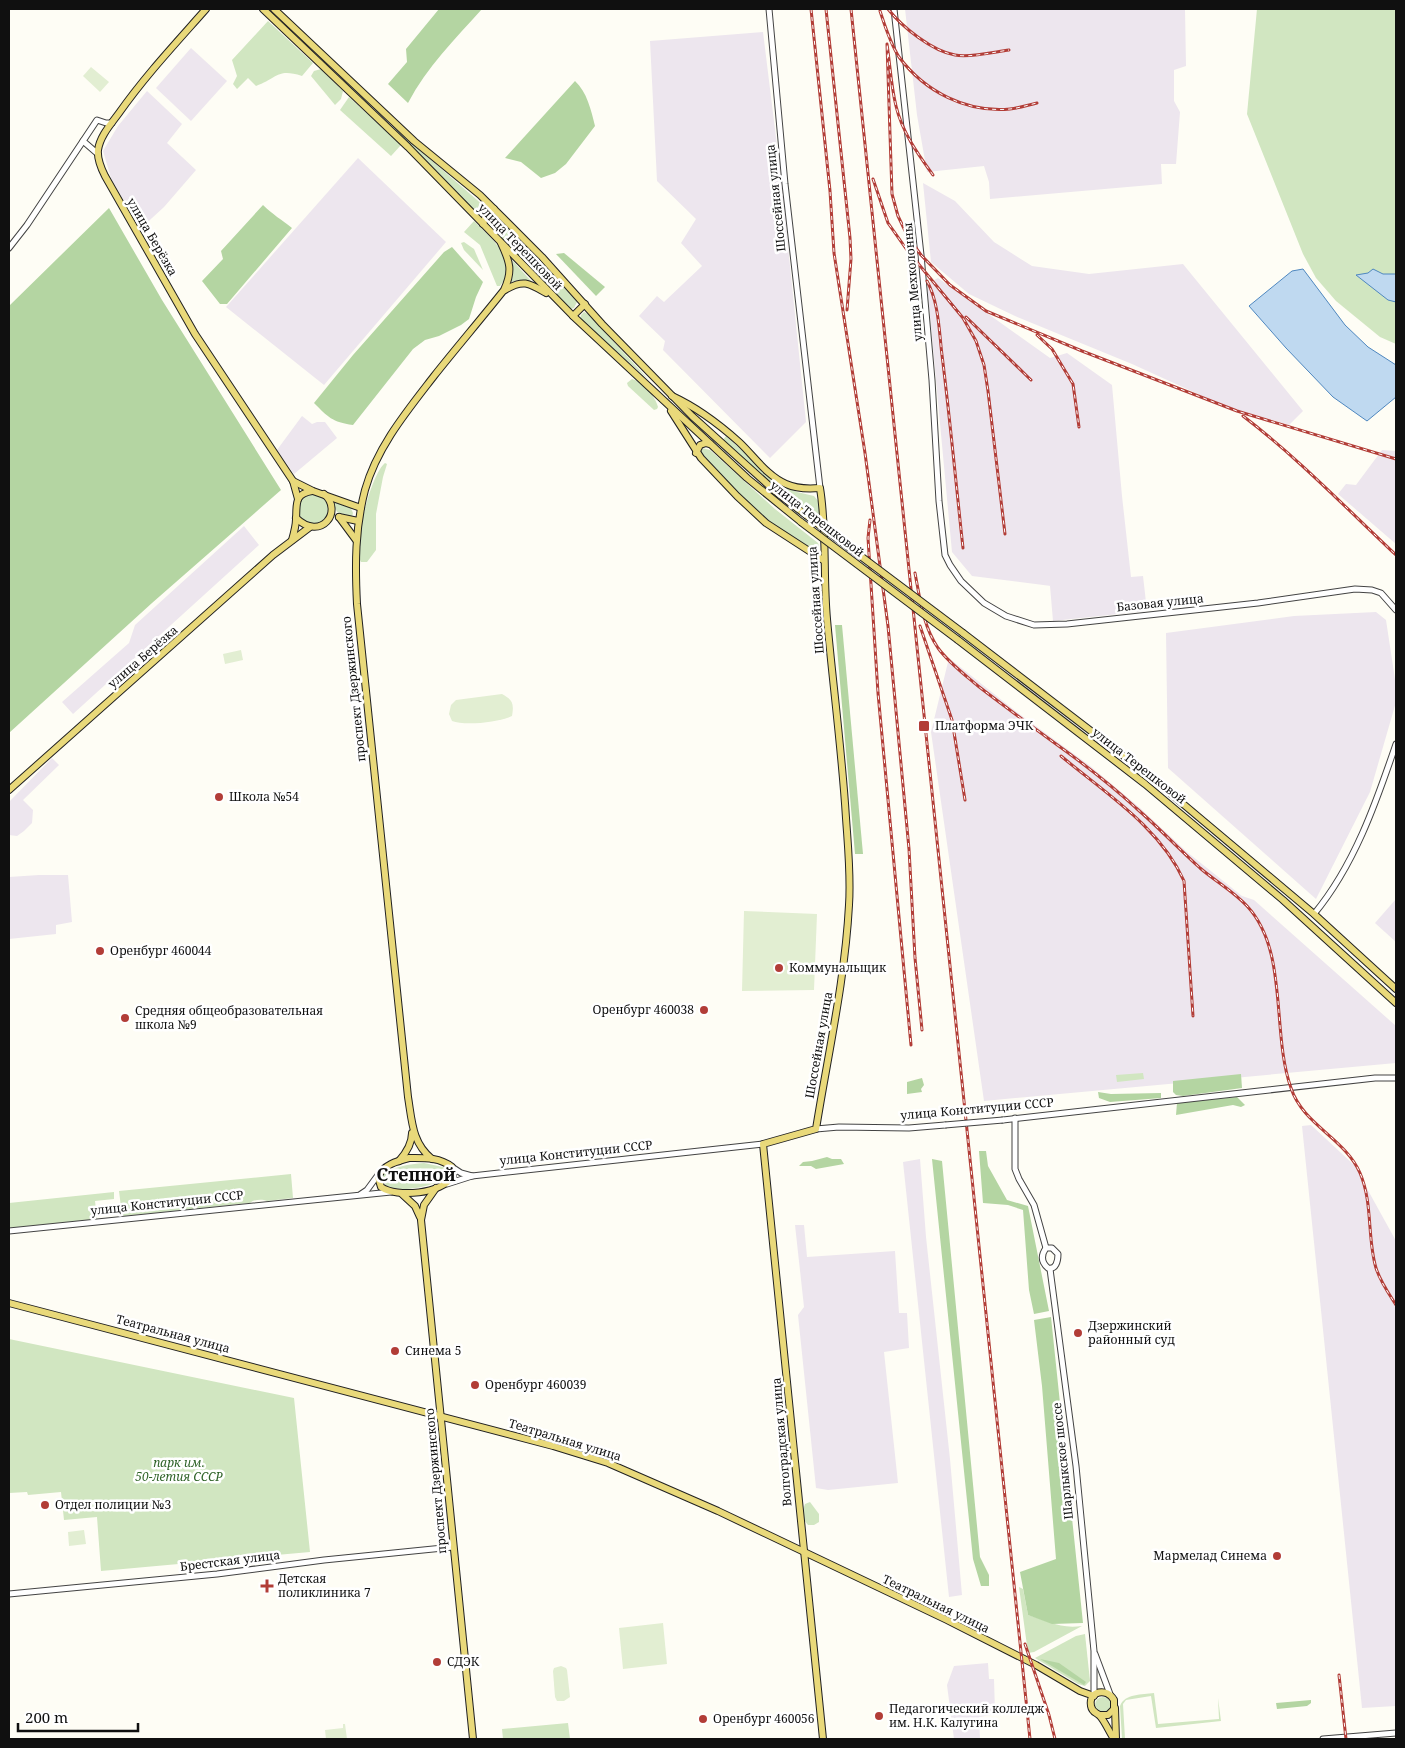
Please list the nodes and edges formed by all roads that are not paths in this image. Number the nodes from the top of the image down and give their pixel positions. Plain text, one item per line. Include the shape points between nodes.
1 (206, 9) edge
2 (263, 9) edge
3 (274, 9) edge
4 (769, 9) edge
5 (894, 9) edge
6 (112, 123) junction
7 (83, 141) junction
8 (98, 154) junction
9 (494, 209) junction
10 (483, 224) junction
11 (501, 243) junction
12 (9, 248) edge
13 (504, 290) junction
14 (552, 296) junction
15 (585, 304) junction
16 (572, 316) junction
17 (663, 386) junction
18 (656, 394) junction
19 (672, 396) junction
20 (666, 403) junction
21 (726, 432) junction
22 (717, 438) junction
23 (710, 444) junction
24 (696, 453) junction
25 (293, 480) junction
26 (820, 488) junction
27 (313, 491) junction
28 (322, 493) junction
29 (298, 499) junction
30 (361, 508) junction
31 (330, 515) junction
32 (339, 517) junction
33 (296, 518) junction
34 (358, 522) junction
35 (310, 527) junction
36 (292, 540) junction
37 (356, 540) junction
38 (945, 555) joint
39 (823, 560) junction
40 (1396, 610) edge
41 (1396, 744) edge
42 (9, 790) edge
43 (1191, 810) junction
44 (1185, 817) junction
45 (1314, 914) junction
46 (1308, 922) junction
47 (1396, 989) edge
48 (1396, 1004) edge
49 (1396, 1078) edge
50 (1015, 1118) junction
51 (413, 1129) junction
52 (816, 1129) junction
53 (763, 1144) junction
54 (432, 1158) junction
55 (399, 1161) junction
56 (452, 1167) junction
57 (379, 1174) junction
58 (472, 1176) junction
59 (445, 1185) junction
60 (436, 1188) junction
61 (398, 1192) junction
62 (358, 1195) junction
63 (421, 1220) junction
64 (9, 1231) edge
65 (1046, 1248) junction
66 (1050, 1268) junction
67 (9, 1303) edge
68 (441, 1417) junction
69 (453, 1547) junction
70 (803, 1552) junction
71 (9, 1594) edge
72 (1094, 1652) junction
73 (1080, 1691) junction
74 (1110, 1694) junction
75 (1094, 1696) junction
76 (1115, 1706) junction
77 (1092, 1708) junction
78 (1099, 1715) junction
79 (1396, 1733) edge
80 (473, 1739) edge
81 (823, 1739) edge
82 (1115, 1739) edge
83 (1323, 1739) edge

1 - 6 main road via 148,73
2 - 10 main road, улица Терешковой via 408,147
3 - 9 main road, улица Терешковой via 414,141
4 - 26 street, Шоссейная улица via 785,184
5 - 38 street, улица Мехколонны via 921,255
6 - 7 street via 97,120
6 - 8 main road via 101,140
7 - 8 street
7 - 12 street
8 - 25 main road, улица Берёзка via 105,176 195,334
9 - 10 main road via 486,215
9 - 15 main road, улица Терешковой
10 - 11 main road, улица Терешковой
11 - 13 main road via 510,270
11 - 14 main road, улица Терешковой
13 - 14 main road via 517,282
13 - 30 main road, проспект Дзержинского via 401,420 379,457
14 - 16 main road, улица Терешковой
15 - 16 main road
15 - 17 main road, улица Терешковой
16 - 18 main road, улица Терешковой
17 - 18 main road
17 - 19 main road, улица Терешковой
18 - 20 main road, улица Терешковой
19 - 21 main road via 685,401
19 - 22 main road, улица Терешковой
20 - 23 main road, улица Терешковой
20 - 24 main road
21 - 22 main road via 720,432
21 - 26 main road via 780,481 796,487
22 - 43 main road, улица Терешковой, bridge via 806,516 1090,729
23 - 24 main road via 700,445
23 - 44 main road, улица Терешковой, bridge via 801,522
24 - 39 main road via 758,517
25 - 27 main road
25 - 29 main road
26 - 39 main road, Шоссейная улица via 824,520
27 - 28 main road
27 - 29 main road
28 - 30 main road
28 - 31 main road via 330,502
29 - 33 main road
30 - 34 main road, проспект Дзержинского
31 - 32 main road
31 - 35 main road via 321,526
32 - 34 main road
32 - 37 main road
33 - 35 main road
33 - 36 main road
34 - 37 main road, проспект Дзержинского
35 - 36 main road, улица Берёзка
36 - 42 main road, улица Берёзка
37 - 51 main road, проспект Дзержинского via 358,614
38 - 40 street, Базовая улица via 961,581 984,603 1006,616 1034,625 1258,603 1355,589 1381,593
39 - 52 main road, Шоссейная улица via 842,757 850,886 843,968
41 - 45 street via 1353,853 1329,896
43 - 44 main road
43 - 45 main road, улица Терешковой
44 - 46 main road, улица Терешковой
45 - 46 main road
45 - 47 main road, улица Терешковой
46 - 48 main road, улица Терешковой
49 - 50 street, улица Конституции СССР
50 - 52 street, улица Конституции СССР, bridge via 910,1128 852,1126
50 - 65 street via 1016,1169 1034,1205
51 - 54 main road, проспект Дзержинского via 417,1143
51 - 55 main road, проспект Дзержинского via 411,1142
52 - 53 main road, улица Конституции СССР
53 - 58 street, улица Конституции СССР
53 - 70 main road, Волгоградская улица
54 - 55 main road
54 - 56 main road
55 - 57 main road
56 - 58 street
56 - 59 main road via 453,1176
57 - 61 main road, проспект Дзержинского via 381,1187
57 - 62 street via 367,1190
58 - 59 street, улица Конституции СССР
59 - 60 main road
60 - 61 main road
60 - 63 main road, проспект Дзержинского via 424,1206
61 - 62 street, улица Конституции СССР
61 - 63 main road, проспект Дзержинского via 415,1206
62 - 64 street, улица Конституции СССР
63 - 68 main road, проспект Дзержинского
65 - 66 street via 1042,1257
65 - 66 street via 1052,1248 1058,1254 1057,1262
66 - 72 street, Шарлыкское шоссе via 1076,1466
67 - 68 main road, Театральная улица
68 - 69 main road, проспект Дзержинского
68 - 70 main road, Театральная улица via 608,1463
69 - 71 street, Брестская улица
69 - 80 main road, проспект Дзержинского
70 - 73 main road, Театральная улица via 1036,1665
70 - 81 main road, Волгоградская улица
72 - 74 street, Шарлыкское шоссе
72 - 75 street, Шарлыкское шоссе
73 - 75 main road, Театральная улица
73 - 77 main road, Театральная улица
74 - 75 main road via 1102,1692
74 - 76 main road
75 - 77 main road
76 - 78 main road via 1108,1715
76 - 82 main road
77 - 78 main road
78 - 82 main road
79 - 83 street

